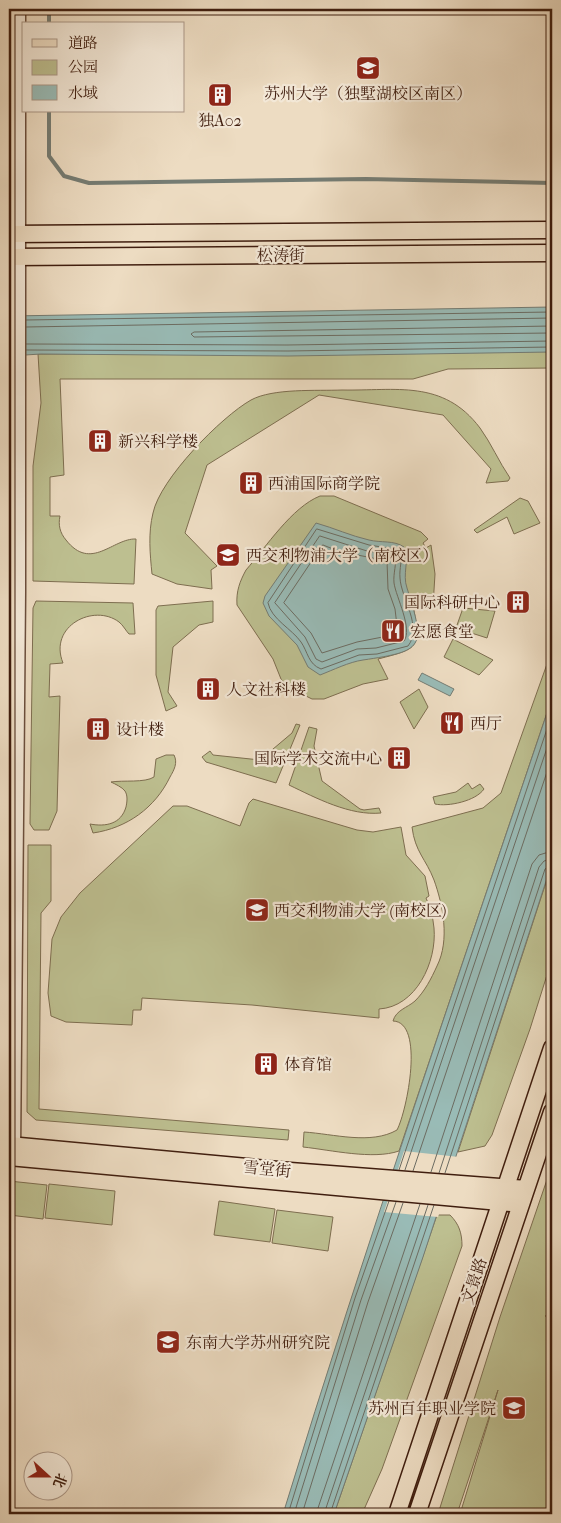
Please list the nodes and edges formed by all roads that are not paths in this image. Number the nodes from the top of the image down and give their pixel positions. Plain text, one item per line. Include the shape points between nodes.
1 (19, 9) edge
2 (552, 230) edge
3 (14, 234) edge
4 (552, 253) edge
5 (14, 257) edge
6 (14, 593) edge
7 (552, 1048) edge
8 (552, 1112) edge
9 (12, 1151) edge
10 (503, 1195) junction
11 (524, 1197) junction
12 (397, 1514) edge
13 (418, 1514) edge

1 - 3 street
2 - 3 main road, 松涛街
3 - 5 street
4 - 5 main road, 松涛街
5 - 6 street via 20,311
6 - 9 street
7 - 10 main road, 文景路
8 - 11 main road, 文景路
9 - 10 main road, 雪堂街
10 - 11 main road, 雪堂街
10 - 12 main road, 文景路
11 - 13 main road, 文景路

